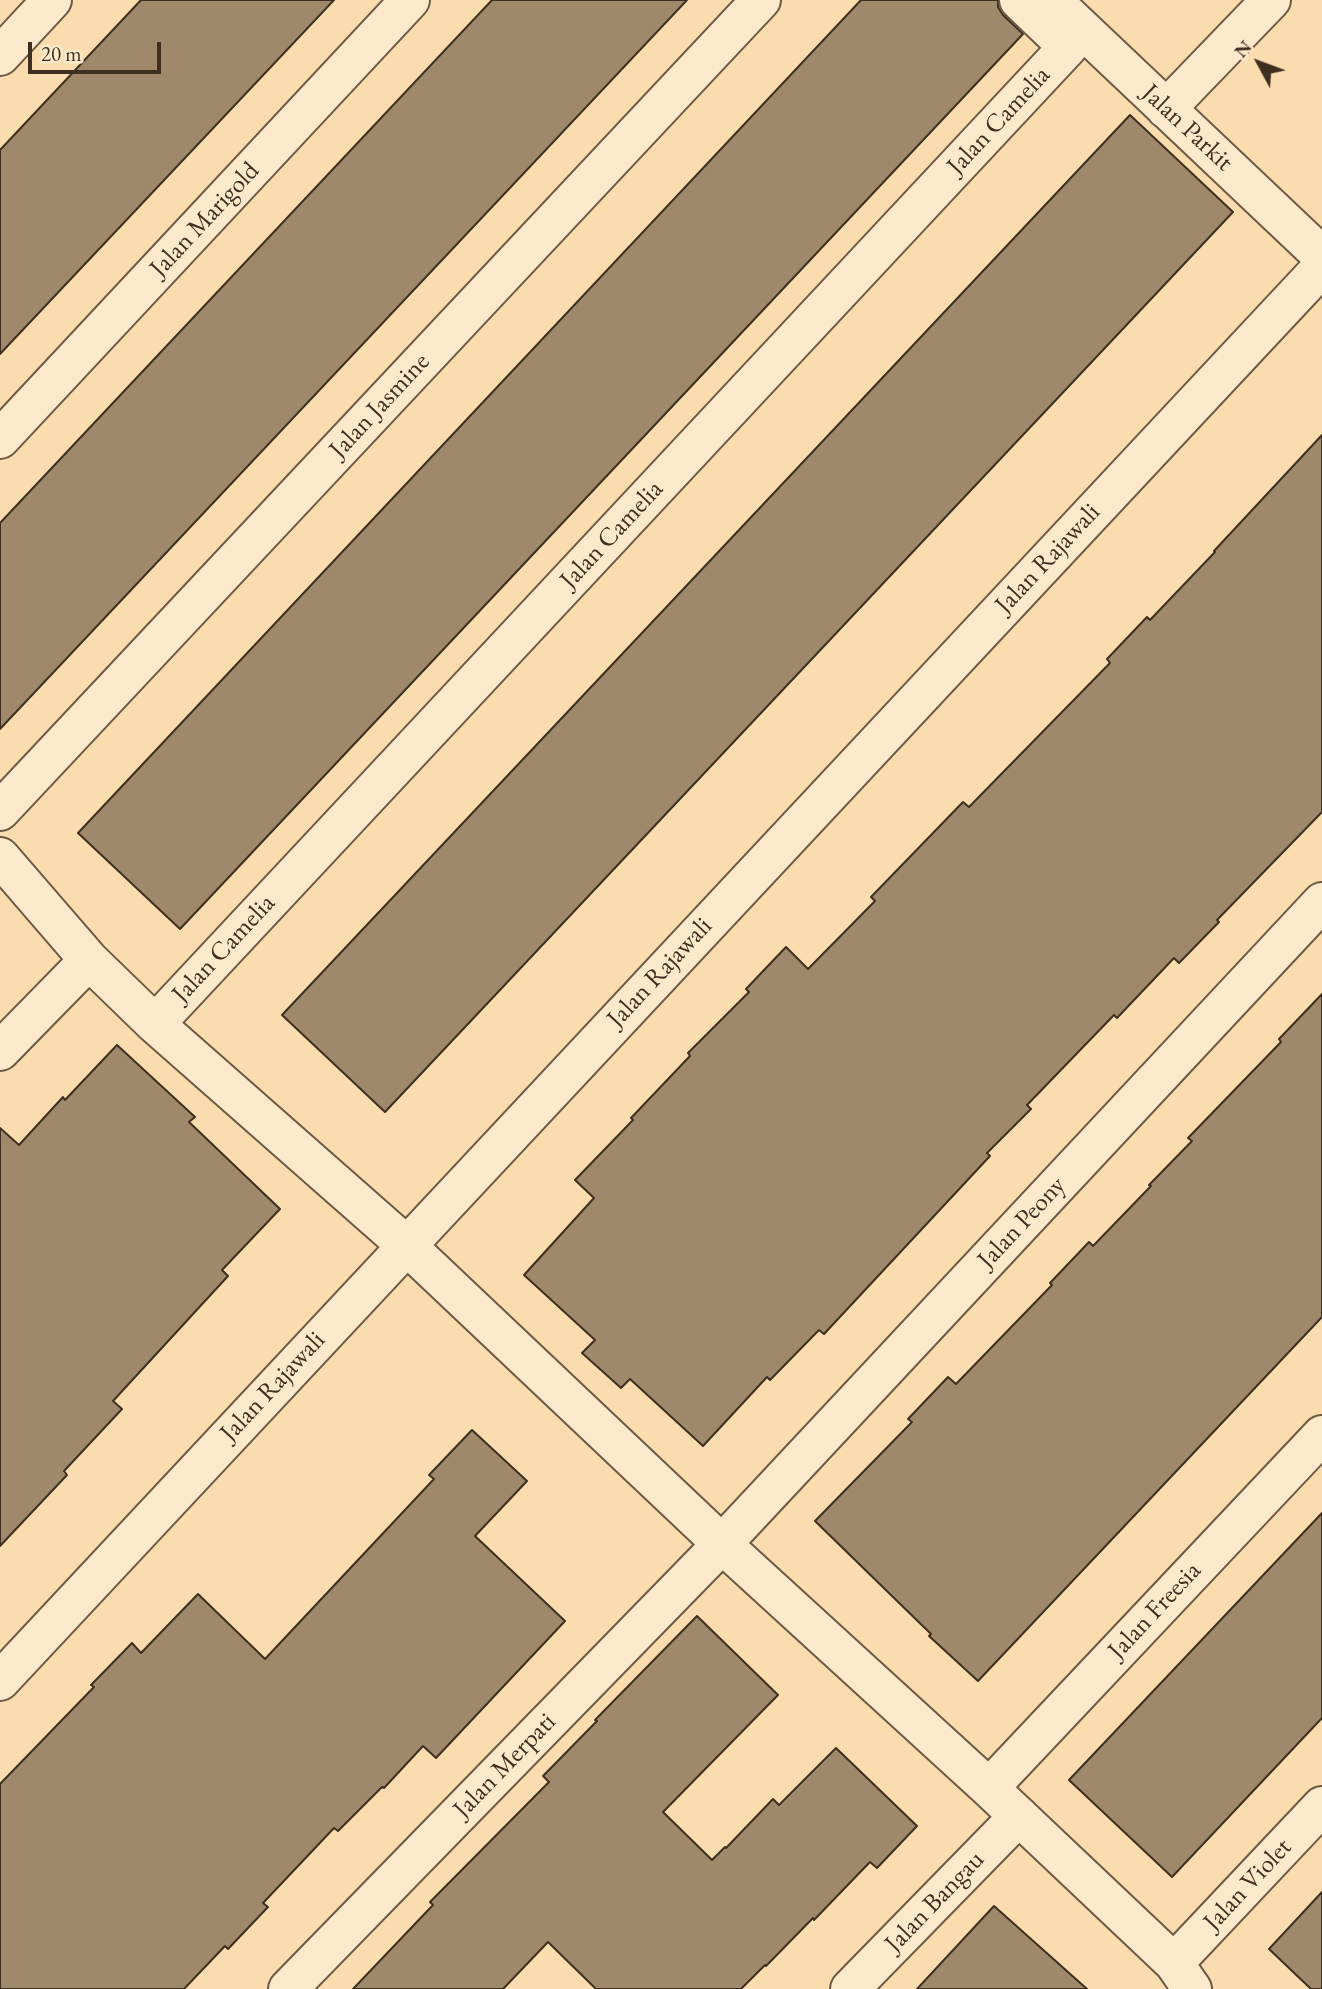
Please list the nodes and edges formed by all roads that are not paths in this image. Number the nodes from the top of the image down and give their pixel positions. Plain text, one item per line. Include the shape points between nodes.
1 (51, 0) edge
2 (410, 0) edge
3 (761, 0) edge
4 (1018, 0) edge
5 (1052, 0) edge
6 (1271, 0) edge
7 (0, 56) edge
8 (1166, 109) junction
9 (1322, 256) edge
10 (1322, 267) edge
11 (0, 439) edge
12 (0, 811) edge
13 (0, 857) edge
14 (1322, 902) edge
15 (89, 960) junction
16 (155, 1024) junction
17 (0, 1051) edge
18 (406, 1245) junction
19 (1322, 1435) edge
20 (722, 1544) junction
21 (0, 1681) edge
22 (989, 1788) junction
23 (1322, 1806) edge
24 (1019, 1816) junction
25 (1183, 1976) edge
26 (288, 1989) edge
27 (850, 1989) edge

1 - 7 street
2 - 11 street, Jalan Marigold
3 - 12 street, Jalan Jasmine
4 - 16 street, Jalan Camelia via 1068,47
5 - 8 street, Jalan Parkit
6 - 8 street
8 - 9 street, Jalan Parkit
10 - 18 street, Jalan Rajawali
13 - 15 street
14 - 20 street, Jalan Peony
15 - 16 street
15 - 17 street
16 - 18 street
18 - 20 street
18 - 21 street, Jalan Rajawali
19 - 22 street, Jalan Freesia
20 - 22 street
20 - 26 street, Jalan Merpati
22 - 24 street
23 - 25 street, Jalan Violet
24 - 25 street
24 - 27 street, Jalan Bangau

